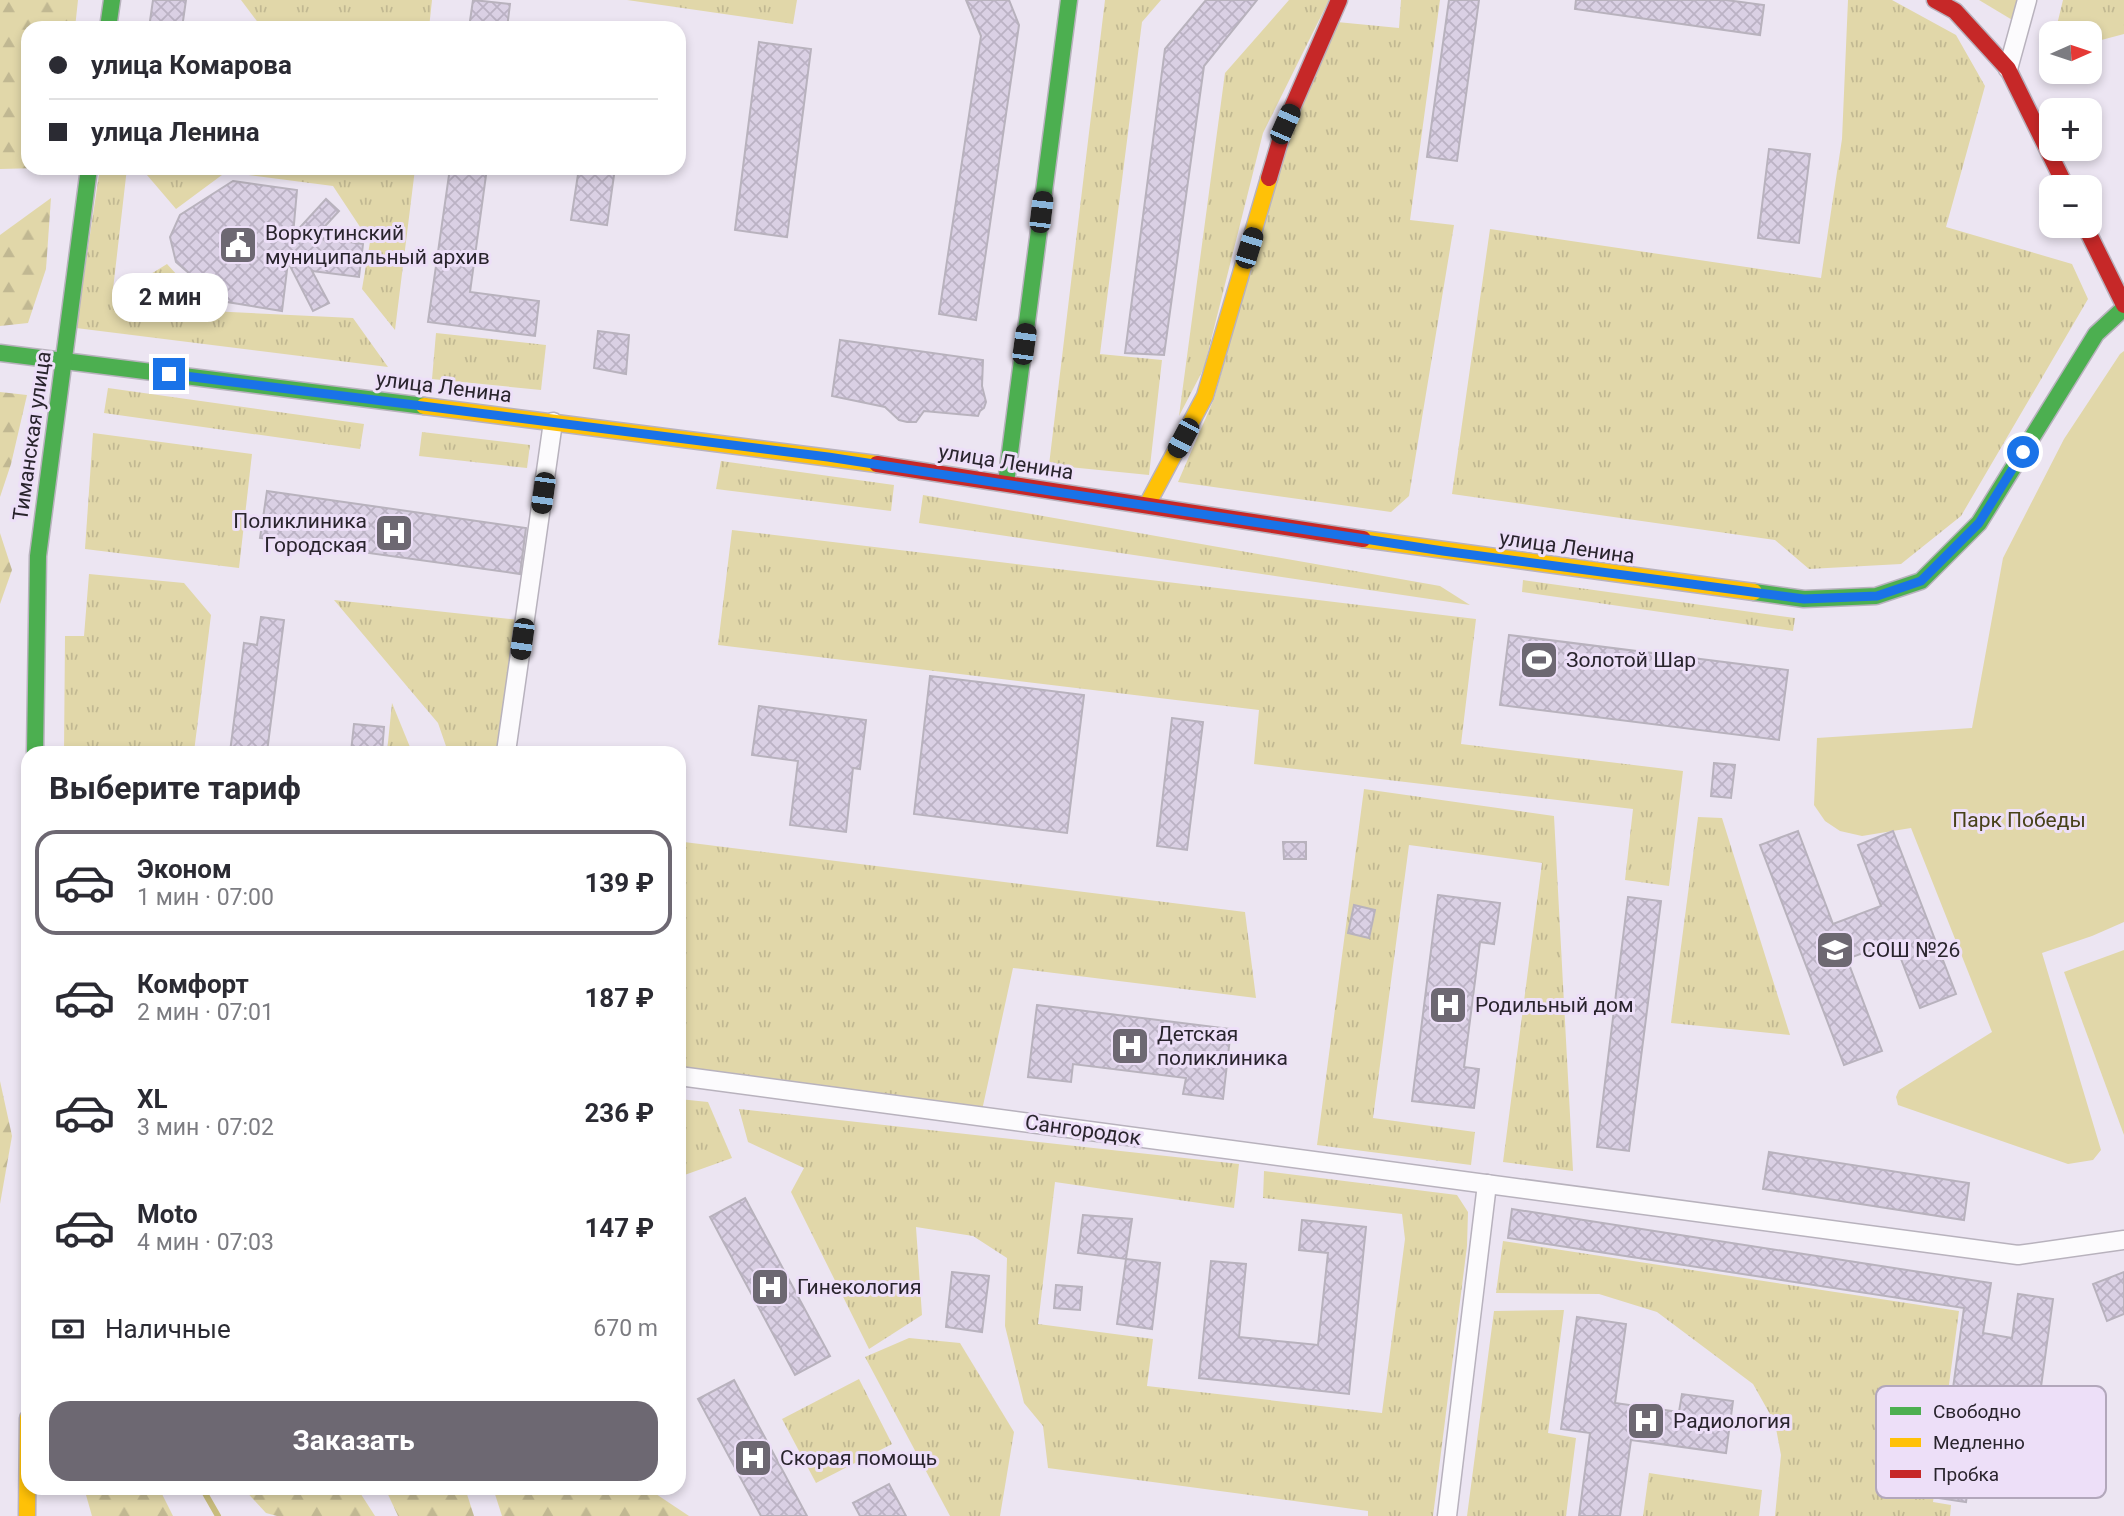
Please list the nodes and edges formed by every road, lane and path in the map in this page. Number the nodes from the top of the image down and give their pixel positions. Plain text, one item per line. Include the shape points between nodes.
1 (112, 0) edge
2 (1069, 0) edge
3 (1339, 0) edge
4 (1935, 0) edge
5 (2027, 0) edge
6 (109, 21) edge
7 (2007, 69) junction
8 (88, 175) edge
9 (2060, 175) edge
10 (2091, 238) edge
11 (2124, 307) edge
12 (0, 353) edge
13 (64, 361) junction
14 (553, 422) junction
15 (1006, 484) junction
16 (1147, 505) junction
17 (36, 746) edge
18 (507, 746) edge
19 (686, 1077) edge
20 (1487, 1185) junction
21 (2124, 1240) edge
22 (27, 1495) edge
23 (27, 1516) edge
24 (1447, 1516) edge

1 - 6 main road
2 - 15 main road
3 - 16 main road via 1285,124 1205,396
4 - 7 main road via 1955,11
5 - 7 street
7 - 9 main road
8 - 13 main road, Тиманская улица
10 - 11 main road
11 - 16 main road, улица Ленина via 2096,334 1979,523 1921,581 1877,596 1804,599 1443,551
12 - 13 main road, улица Ленина
13 - 14 main road, улица Ленина
13 - 17 main road, Тиманская улица via 38,556
14 - 15 main road, улица Ленина
14 - 18 street
15 - 16 main road, улица Ленина
19 - 20 street, Сангородок
20 - 21 street, Сангородок via 2018,1255
20 - 24 street
22 - 23 main road

